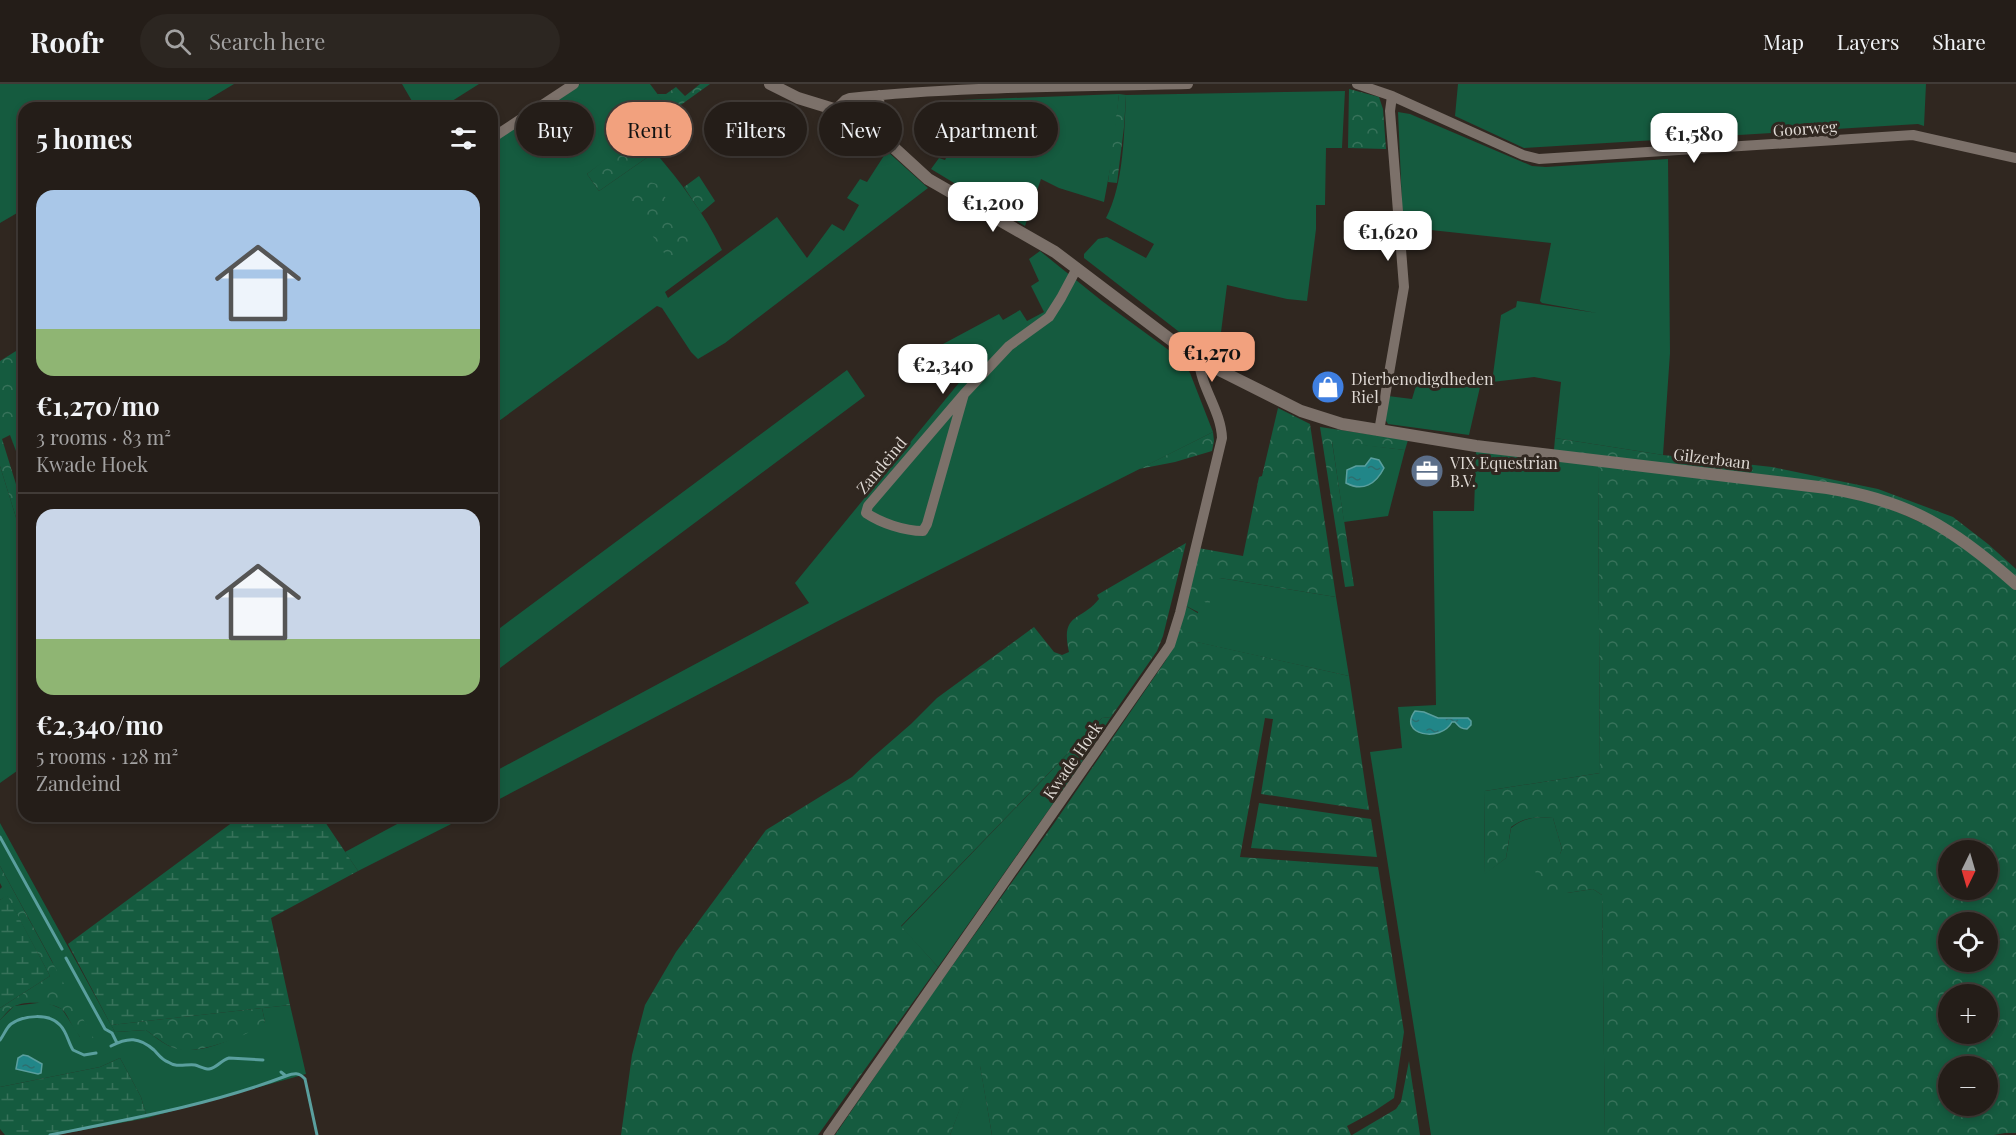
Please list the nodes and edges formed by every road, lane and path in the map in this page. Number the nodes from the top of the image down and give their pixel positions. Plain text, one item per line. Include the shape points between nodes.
1 (574, 84) edge
2 (770, 84) edge
3 (1188, 84) edge
4 (1357, 84) edge
5 (879, 96) junction
6 (1392, 96) junction
7 (843, 102) edge
8 (879, 102) edge
9 (819, 104) edge
10 (498, 134) edge
11 (902, 155) edge
12 (2016, 158) edge
13 (1077, 267) junction
14 (1199, 359) junction
15 (964, 394) junction
16 (1379, 431) junction
17 (2016, 584) edge
18 (828, 1135) edge

1 - 10 street
2 - 9 street
3 - 5 street
4 - 6 street, Goorweg
5 - 7 street
5 - 8 street
6 - 12 street, Goorweg via 1539,159 1913,135
6 - 16 street via 1404,287
11 - 13 street via 928,179
13 - 14 street via 1162,335
13 - 15 street, Zandeind via 1054,312 1009,346
14 - 16 street via 1301,411
14 - 18 street, Kwade Hoek via 1199,371 1220,422 1222,438 1170,645
15 - 15 street, Zandeind via 868,506 866,513 876,520 923,531
16 - 17 street, Gilzerbaan via 1872,497 1947,529

